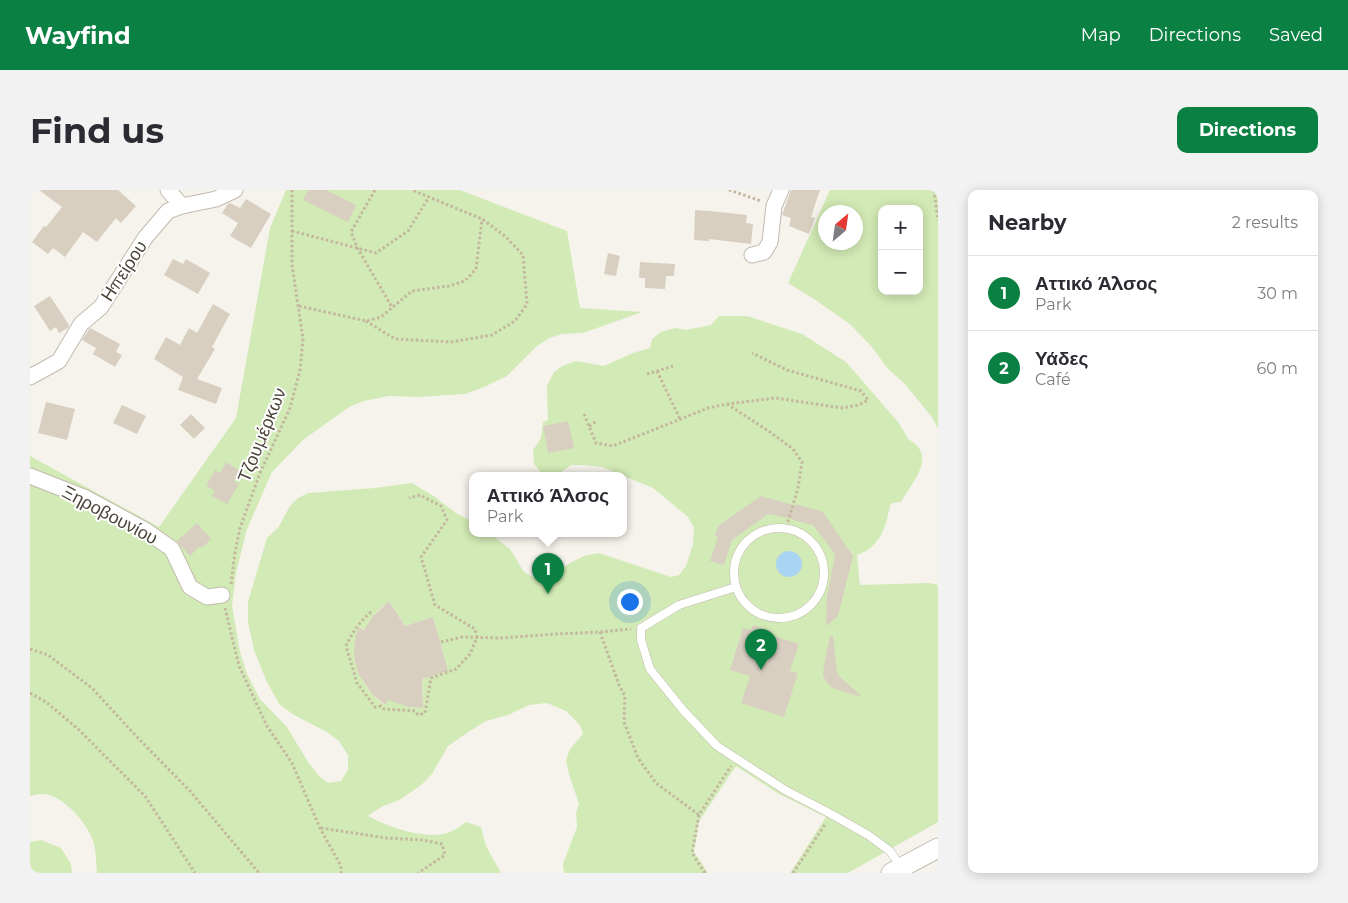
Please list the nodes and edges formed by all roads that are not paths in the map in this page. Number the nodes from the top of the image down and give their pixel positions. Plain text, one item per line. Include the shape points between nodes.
1 (168, 190) edge
2 (235, 190) edge
3 (780, 190) edge
4 (182, 206) junction
5 (752, 255) dead end
6 (30, 377) edge
7 (30, 476) edge
8 (736, 587) junction
9 (222, 595) road end
10 (938, 848) edge
11 (900, 871) edge

1 - 4 street
2 - 4 street, Ηπείρου
3 - 5 street via 774,206 770,242 764,252
4 - 6 street, Ηπείρου via 168,211 145,238 100,307 81,324 59,361
7 - 9 street, Ξηροβουνίου via 86,498 145,530 172,549 190,587 206,597
8 - 8 lane via 754,610 782,618 796,615 809,608 824,582 820,554 806,537 786,528 756,534 737,557
8 - 11 lane via 679,605 641,628 650,669 718,746 784,790 868,835 890,851
10 - 11 street

